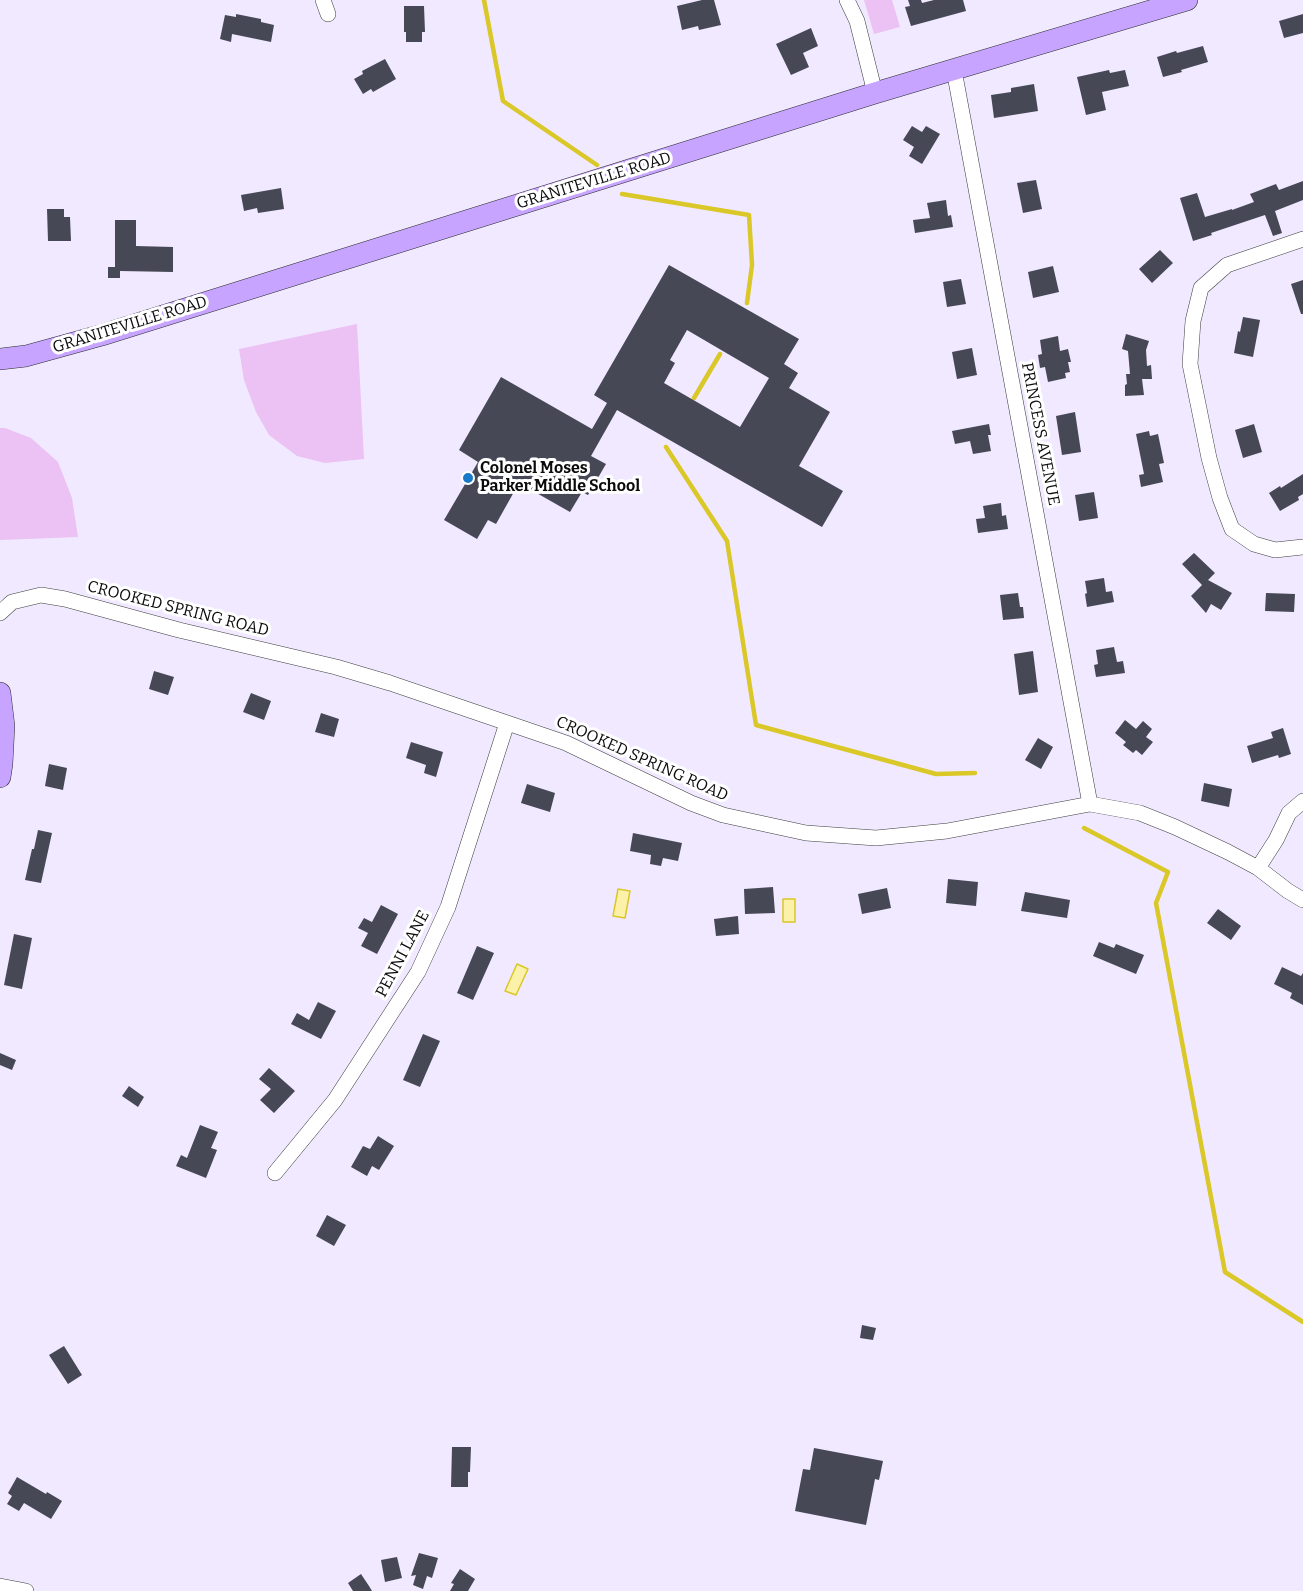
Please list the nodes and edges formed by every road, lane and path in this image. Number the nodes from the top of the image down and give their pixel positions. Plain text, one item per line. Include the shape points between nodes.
1 (847, 0) edge
2 (1187, 0) edge
3 (1163, 3) edge
4 (954, 70) junction
5 (875, 93) junction
6 (1303, 239) edge
7 (0, 359) edge
8 (1303, 547) edge
9 (0, 613) edge
10 (0, 693) edge
11 (507, 723) junction
12 (0, 777) edge
13 (1303, 801) edge
14 (1090, 804) junction
15 (1258, 868) junction
16 (1303, 900) edge
17 (275, 1173) dead end
18 (0, 1586) edge
19 (26, 1591) edge

1 - 5 street via 857,21
2 - 3 main road, GRANITEVILLE ROAD
3 - 4 main road, GRANITEVILLE ROAD
4 - 5 main road, GRANITEVILLE ROAD
4 - 14 street, PRINCESS AVENUE
5 - 7 main road, GRANITEVILLE ROAD via 102,335 26,356
6 - 8 street via 1227,265 1201,288 1193,321 1190,364 1209,458 1232,529 1254,544 1275,550
9 - 11 street, CROOKED SPRING ROAD via 12,602 41,595 65,599 336,667
10 - 12 main road via 4,726
11 - 14 street, CROOKED SPRING ROAD via 566,743 723,815 806,833 876,838 947,831
11 - 17 street, PENNI LANE via 448,907 418,972 335,1100
13 - 15 street via 1289,813
14 - 15 street, CROOKED SPRING ROAD via 1140,813 1175,826
15 - 16 street, CROOKED SPRING ROAD
18 - 19 street

